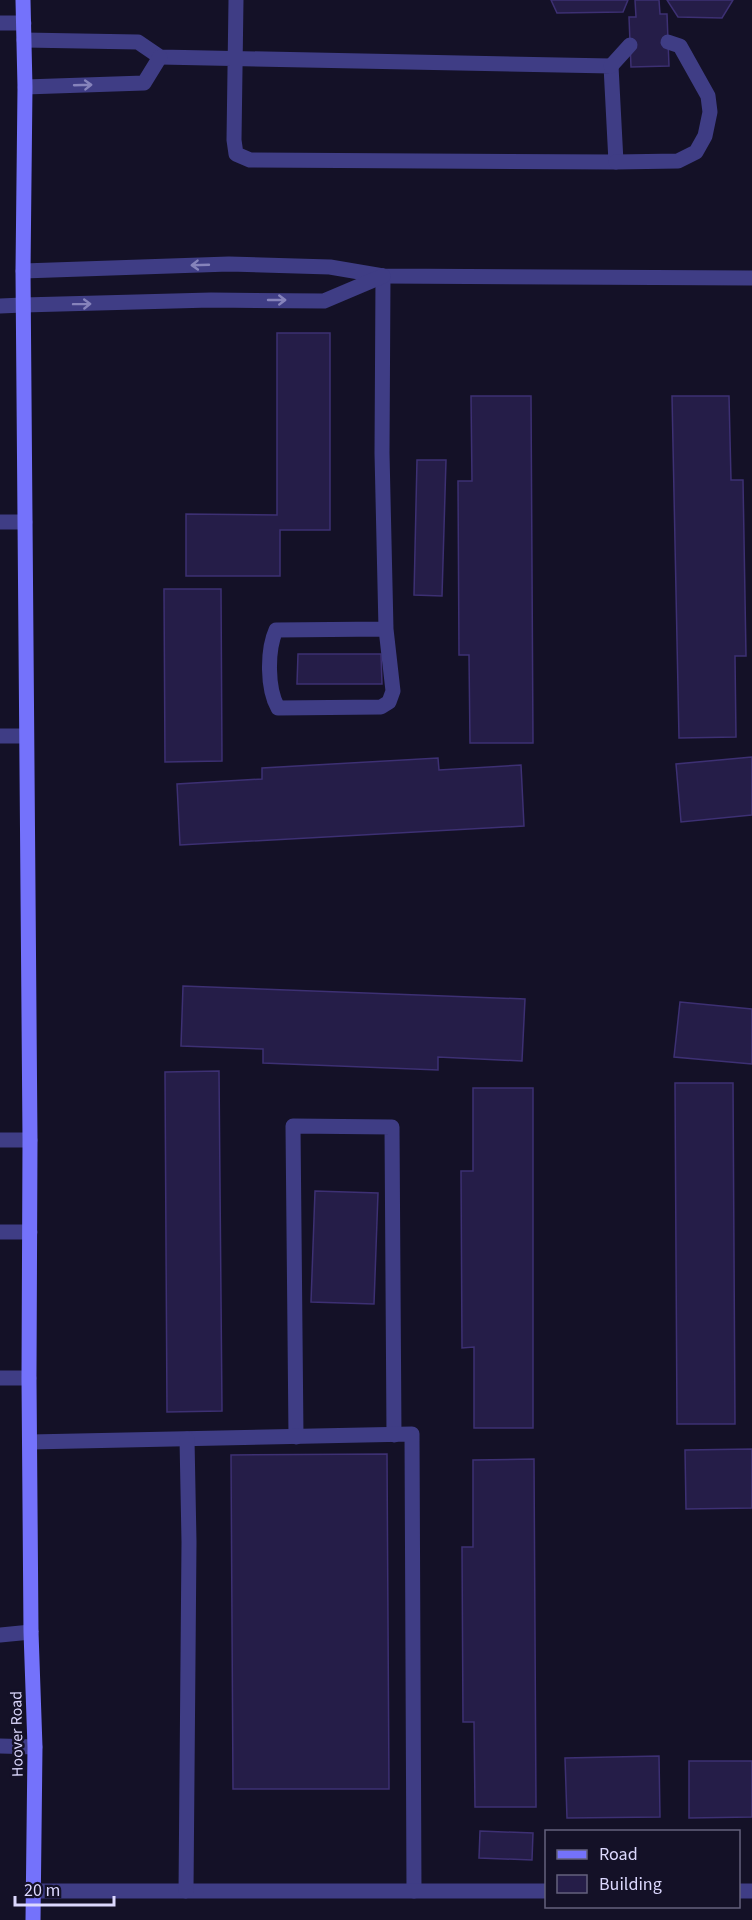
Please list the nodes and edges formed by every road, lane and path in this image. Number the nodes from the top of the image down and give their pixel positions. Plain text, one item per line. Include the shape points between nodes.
1 (23, 0) edge
2 (236, 0) edge
3 (0, 23) edge
4 (24, 23) junction
5 (24, 40) junction
6 (668, 42) dead end
7 (630, 45) dead end
8 (160, 57) junction
9 (236, 58) junction
10 (611, 66) junction
11 (25, 87) junction
12 (616, 162) junction
13 (23, 271) junction
14 (383, 276) junction
15 (752, 278) edge
16 (23, 305) junction
17 (0, 306) edge
18 (0, 522) edge
19 (25, 522) junction
20 (386, 629) junction
21 (0, 736) edge
22 (26, 736) junction
23 (0, 1140) edge
24 (30, 1140) junction
25 (0, 1232) edge
26 (30, 1232) junction
27 (0, 1378) edge
28 (29, 1378) junction
29 (394, 1435) junction
30 (296, 1437) junction
31 (188, 1439) junction
32 (30, 1442) junction
33 (31, 1632) junction
34 (0, 1635) edge
35 (0, 1746) edge
36 (35, 1747) junction
37 (33, 1891) junction
38 (186, 1891) junction
39 (414, 1891) junction
40 (545, 1891) edge
41 (33, 1920) edge

1 - 4 main road, Hoover Road
2 - 9 street
3 - 4 street
4 - 5 main road, Hoover Road
5 - 8 street via 138,42
5 - 11 main road, Hoover Road
6 - 12 street via 680,46 708,96 710,112 705,136 696,152 678,160
7 - 10 street
8 - 9 street
11 -> 8 street via 144,83
9 - 10 street
9 - 12 street via 234,140 236,154 250,160
10 - 12 street
11 - 13 main road, Hoover Road
14 -> 13 street via 330,267 229,264
13 - 16 main road, Hoover Road
14 - 15 street
16 -> 14 street via 324,301
14 - 20 street
16 - 17 street
16 - 19 main road, Hoover Road
18 - 19 street
19 - 22 main road, Hoover Road
20 - 20 street via 393,691 389,702 381,707 278,708 272,697 270,665 270,643 276,630
21 - 22 street
22 - 24 main road, Hoover Road
23 - 24 street
24 - 26 main road, Hoover Road
25 - 26 street
26 - 28 main road, Hoover Road
27 - 28 street
28 - 32 main road, Hoover Road
29 - 30 street
29 - 30 street via 392,1127 293,1126
29 - 39 street via 411,1434
30 - 31 street
31 - 32 street
31 - 38 street
32 - 33 main road, Hoover Road
33 - 34 street
33 - 36 main road, Hoover Road
35 - 36 street
36 - 37 main road, Hoover Road
37 - 38 street
37 - 41 main road, Hoover Road
38 - 39 street
39 - 40 street

